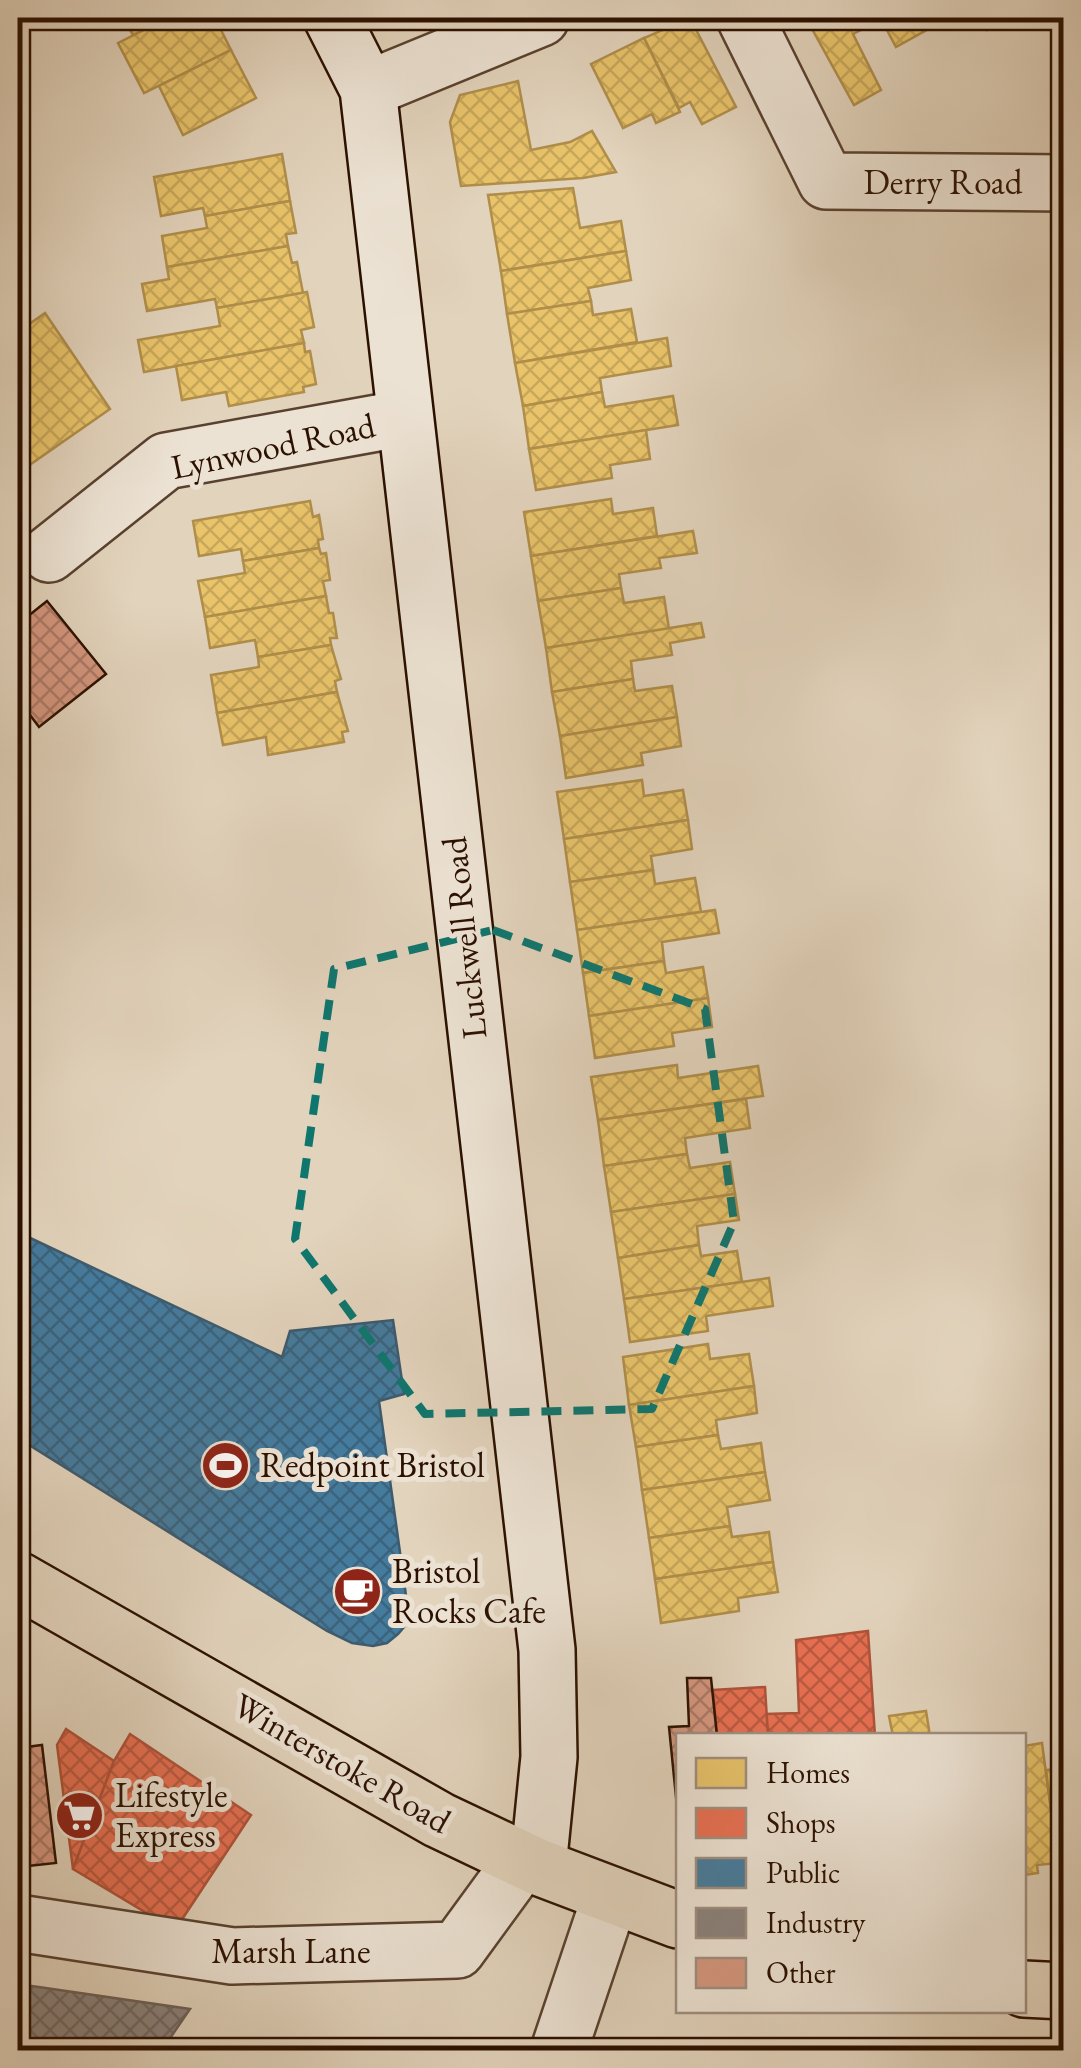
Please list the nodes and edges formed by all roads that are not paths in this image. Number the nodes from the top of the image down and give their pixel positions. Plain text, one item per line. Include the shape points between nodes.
1 (332, 18) edge
2 (541, 18) edge
3 (745, 18) edge
4 (368, 89) junction
5 (1064, 183) edge
6 (405, 418) junction
7 (49, 554) dead end
8 (18, 1580) edge
9 (530, 1864) junction
10 (611, 1895) junction
11 (676, 1919) edge
12 (18, 1923) edge
13 (1026, 1989) edge
14 (1064, 1991) edge
15 (559, 2050) edge

1 - 4 street, Luckwell Road
2 - 4 street
3 - 5 street, Derry Road via 826,181
4 - 6 street, Luckwell Road
6 - 7 street, Lynwood Road via 166,461
6 - 9 street, Luckwell Road via 547,1650 549,1757
8 - 9 highway, Winterstoke Road via 439,1820
9 - 10 highway, Winterstoke Road
9 - 12 street, Marsh Lane via 457,1950 232,1956
10 - 11 highway, Winterstoke Road
10 - 15 street
13 - 14 highway

